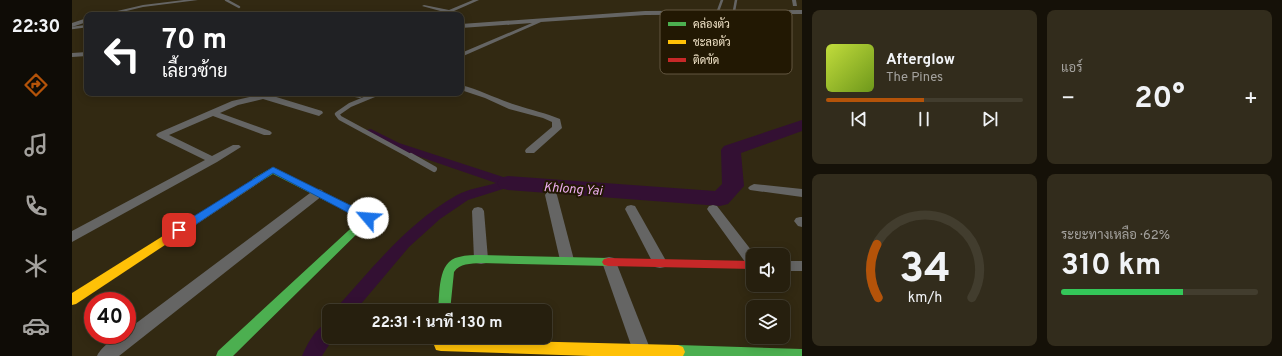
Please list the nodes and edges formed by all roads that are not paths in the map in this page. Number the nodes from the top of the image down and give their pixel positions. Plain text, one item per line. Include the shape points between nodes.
1 (187, 0) edge
2 (196, 0) edge
3 (226, 0) edge
4 (477, 0) edge
5 (722, 0) edge
6 (726, 0) edge
7 (736, 0) edge
8 (459, 1) edge
9 (470, 3) junction
10 (793, 3) edge
11 (802, 5) edge
12 (424, 6) dead end
13 (238, 7) dead end
14 (719, 10) edge
15 (724, 10) edge
16 (734, 10) edge
17 (450, 11) joint
18 (118, 12) edge
19 (792, 12) edge
20 (802, 12) edge
21 (660, 13) edge
22 (540, 20) junction
23 (84, 21) edge
24 (72, 26) edge
25 (84, 26) edge
26 (464, 26) edge
27 (84, 54) edge
28 (464, 54) edge
29 (72, 55) edge
30 (464, 89) edge
31 (372, 96) edge
32 (266, 97) joint
33 (213, 113) junction
34 (318, 114) dead end
35 (267, 133) dead end
36 (236, 147) dead end
37 (530, 151) dead end
38 (214, 160) junction
39 (434, 169) dead end
40 (754, 188) dead end
41 (318, 193) junction
42 (802, 193) edge
43 (551, 196) dead end
44 (631, 209) dead end
45 (713, 209) dead end
46 (478, 211) dead end
47 (72, 237) edge
48 (746, 254) edge
49 (481, 259) junction
50 (567, 260) junction
51 (609, 262) junction
52 (660, 263) junction
53 (746, 264) edge
54 (790, 266) edge
55 (802, 266) edge
56 (72, 300) edge
57 (445, 304) edge
58 (440, 346) edge
59 (642, 351) junction
60 (106, 356) edge
61 (223, 356) edge
62 (802, 356) edge

1 - 2 street
1 - 18 street
3 - 13 lane
4 - 9 street
5 - 14 lane
6 - 15 street
7 - 16 lane
8 - 9 street
9 - 17 street
10 - 11 street
12 - 17 street
19 - 20 street
21 - 22 street
22 - 26 street
22 - 28 street
23 - 24 street
24 - 25 lane
27 - 29 street
30 - 37 street via 557,121 557,128
31 - 39 lane via 347,106 337,114
32 - 33 street via 235,103
32 - 34 street
33 - 35 street
33 - 38 street via 161,135
36 - 38 street
38 - 47 street
40 - 42 street
41 - 56 street via 273,170
41 - 60 street
41 - 61 street via 368,218
43 - 50 street
44 - 52 street
45 - 48 street
46 - 49 street
49 - 50 street
49 - 57 street via 460,261 452,264 447,270
50 - 51 street
51 - 52 street
51 - 59 street
52 - 53 street
54 - 55 street
58 - 59 street
59 - 62 street

